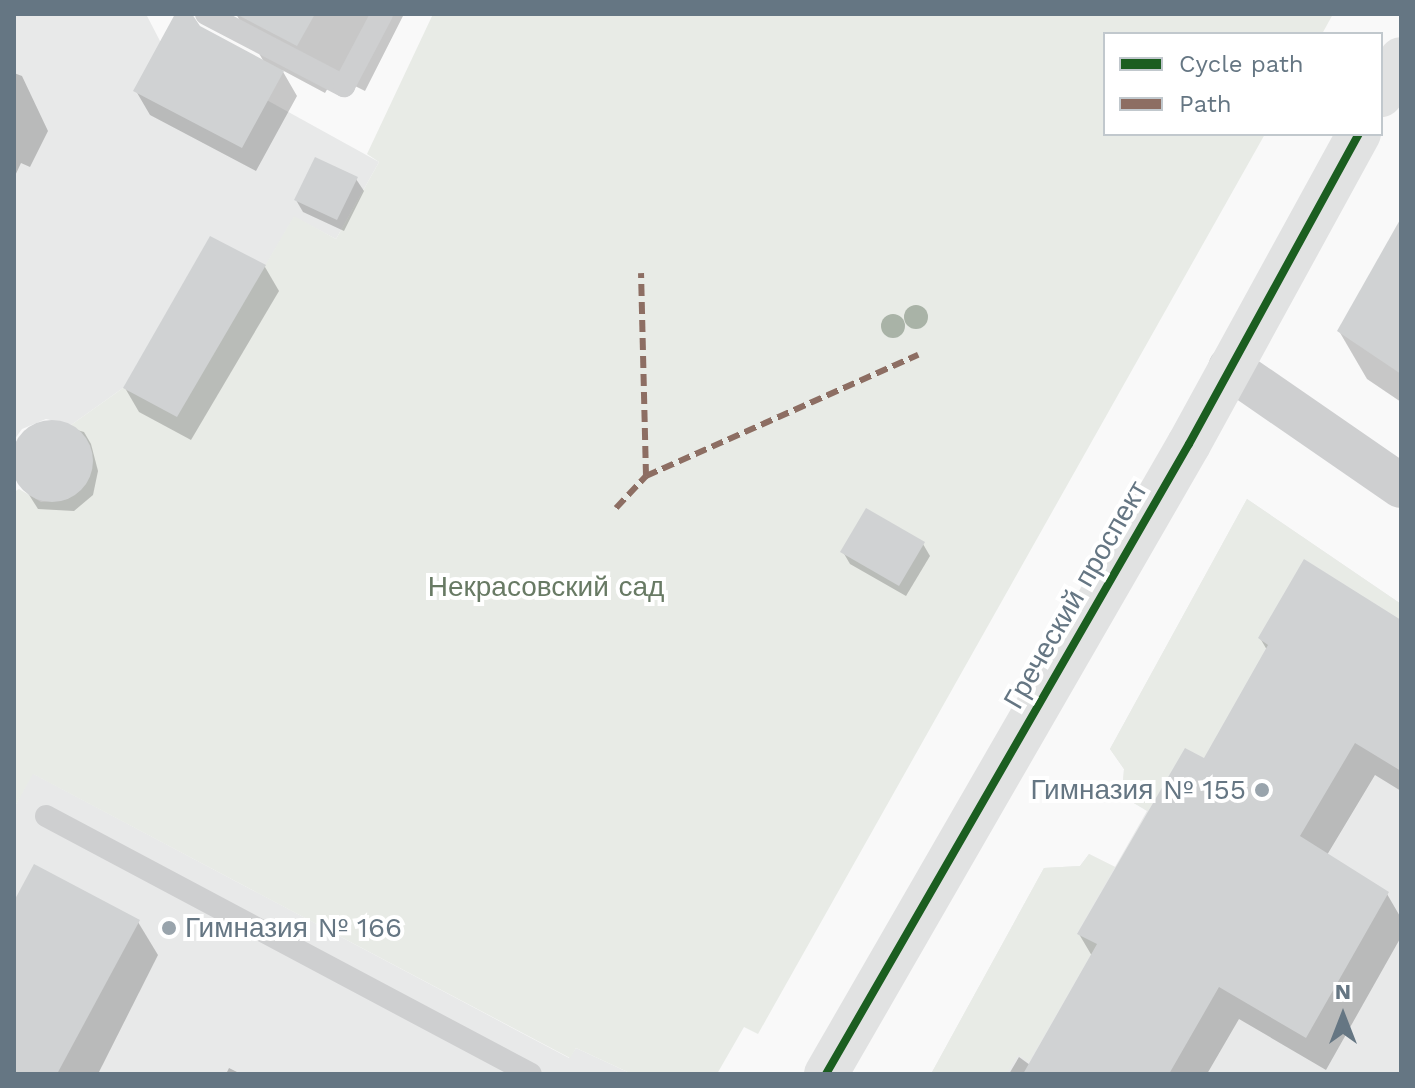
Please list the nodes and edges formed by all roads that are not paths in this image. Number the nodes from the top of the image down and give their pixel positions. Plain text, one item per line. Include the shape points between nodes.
1 (206, 14) edge
2 (382, 14) edge
3 (1401, 59) edge
4 (1383, 91) edge
5 (1358, 136) edge
6 (1230, 368) junction
7 (1401, 486) edge
8 (46, 816) dead end
9 (531, 1074) edge
10 (826, 1074) edge

1 - 2 lane via 344,86
3 - 4 street
5 - 6 street, Греческий проспект
6 - 7 street
6 - 10 street, Греческий проспект
8 - 9 lane

